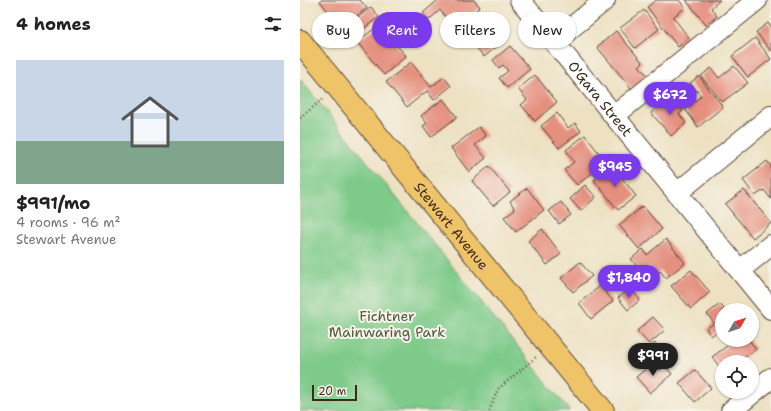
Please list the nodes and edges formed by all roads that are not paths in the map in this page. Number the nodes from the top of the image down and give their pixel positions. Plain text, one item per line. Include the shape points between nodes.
1 (520, 0) edge
2 (605, 0) edge
3 (757, 0) edge
4 (530, 12) edge
5 (576, 24) edge
6 (300, 41) edge
7 (559, 48) edge
8 (614, 116) junction
9 (771, 116) edge
10 (677, 193) junction
11 (771, 245) edge
12 (740, 270) junction
13 (771, 308) edge
14 (771, 378) edge
15 (603, 411) edge
16 (731, 411) edge

1 - 4 street, O'Gara Street
2 - 5 street
3 - 8 street
6 - 15 main road, Stewart Avenue
7 - 8 street, O'Gara Street
8 - 10 street, O'Gara Street
9 - 10 street
10 - 12 street, O'Gara Street
11 - 12 street
12 - 13 street, O'Gara Street
14 - 16 street

